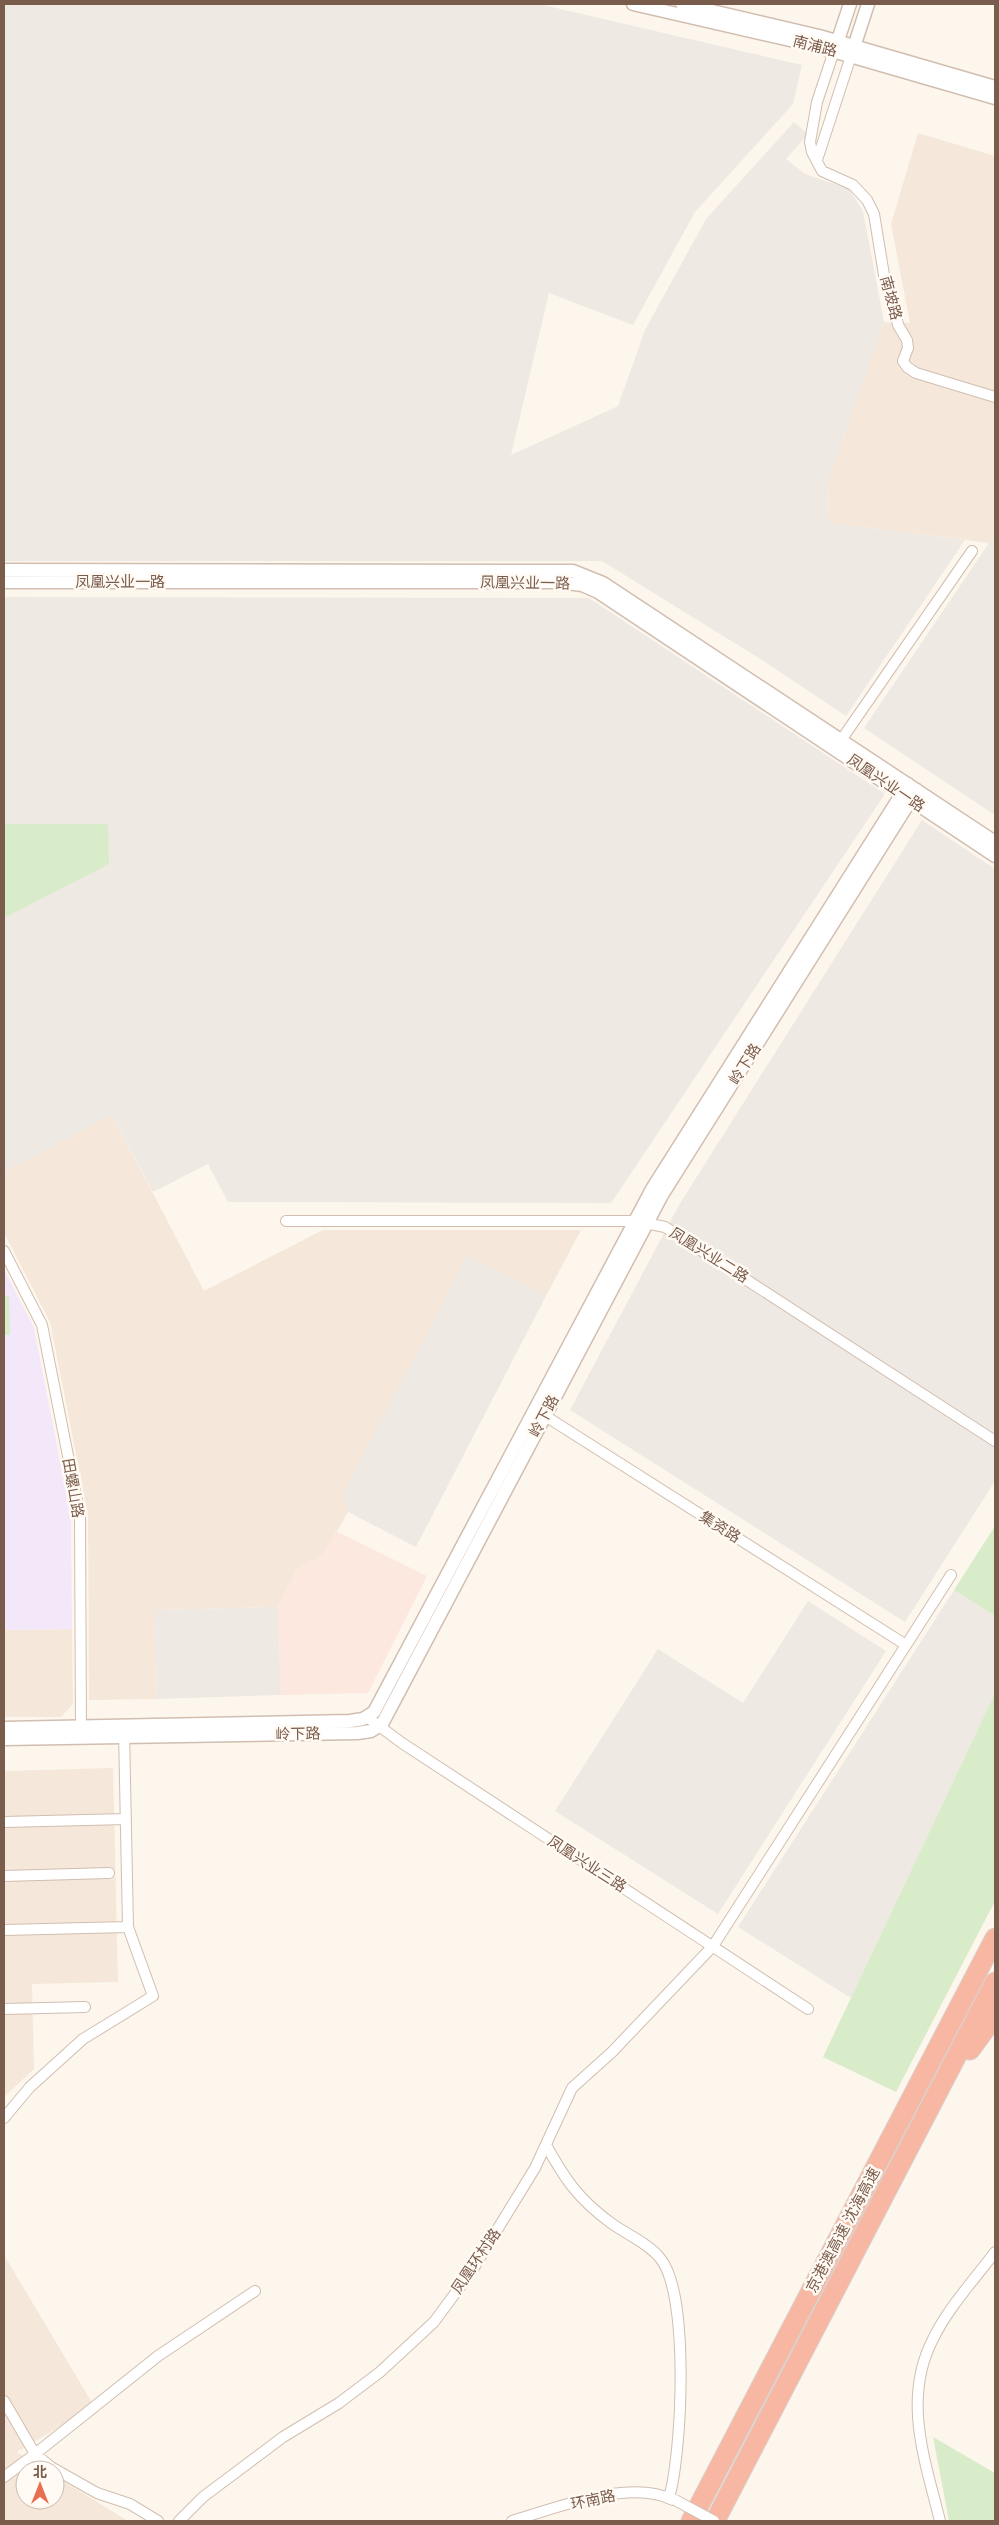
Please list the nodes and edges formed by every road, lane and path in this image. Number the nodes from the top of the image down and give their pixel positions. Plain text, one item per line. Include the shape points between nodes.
1 (633, 4) edge
2 (682, 4) edge
3 (850, 4) edge
4 (868, 4) edge
5 (836, 46) junction
6 (852, 51) junction
7 (995, 87) edge
8 (995, 98) edge
9 (817, 160) junction
10 (995, 396) edge
11 (972, 550) dead end
12 (4, 570) edge
13 (4, 582) edge
14 (838, 744) junction
15 (910, 792) junction
16 (995, 842) edge
17 (995, 856) edge
18 (286, 1221) dead end
19 (641, 1221) junction
20 (4, 1251) edge
21 (539, 1412) junction
22 (995, 1440) edge
23 (951, 1575) dead end
24 (906, 1645) junction
25 (367, 1717) junction
26 (379, 1727) junction
27 (4, 1728) edge
28 (124, 1731) junction
29 (81, 1732) junction
30 (4, 1739) edge
31 (126, 1819) junction
32 (4, 1822) edge
33 (109, 1874) dead end
34 (4, 1876) edge
35 (128, 1927) junction
36 (4, 1930) edge
37 (995, 1938) edge
38 (712, 1946) junction
39 (995, 1982) edge
40 (85, 2007) dead end
41 (808, 2008) dead end
42 (4, 2009) edge
43 (995, 2016) edge
44 (937, 2096) junction
45 (4, 2118) edge
46 (546, 2145) junction
47 (995, 2252) edge
48 (256, 2291) dead end
49 (4, 2401) edge
50 (35, 2454) junction
51 (4, 2476) edge
52 (672, 2499) junction
53 (158, 2521) edge
54 (179, 2521) edge
55 (512, 2521) edge
56 (691, 2521) edge
57 (714, 2521) edge
58 (940, 2521) edge

1 - 5 street, 南浦路
2 - 5 street, 南浦路
3 - 5 street
4 - 6 street
5 - 6 street, 南浦路
5 - 9 street via 817,102 810,142
6 - 7 street, 南浦路
6 - 8 street, 南浦路
6 - 9 street
9 - 10 street, 南坡路 via 822,171 853,185 867,200 874,214 885,281 893,298 898,325 907,340 908,348 903,360 907,367 916,373
11 - 14 street
12 - 14 street, 凤凰兴业一路 via 573,571 603,583
13 - 14 street, 凤凰兴业一路 via 576,584 598,592
14 - 15 street, 凤凰兴业一路
15 - 16 street, 凤凰兴业一路
15 - 17 street, 凤凰兴业一路
15 - 19 street, 岭下路
18 - 19 street, 凤凰兴业二路
19 - 21 street, 岭下路
19 - 22 street, 凤凰兴业二路 via 674,1230
20 - 29 street, 田螺山路 via 42,1325 80,1516
21 - 24 street, 集资路
21 - 25 street, 岭下路 via 378,1705
21 - 26 street, 岭下路
23 - 24 street, 凤凰环村路
24 - 38 street, 凤凰环村路
25 - 26 street, 凤凰兴业三路
25 - 28 street, 岭下路 via 350,1721
26 - 28 street, 岭下路 via 357,1733
26 - 38 street, 凤凰兴业三路
27 - 29 street, 岭下路
28 - 29 street, 岭下路
28 - 31 street
29 - 30 street, 岭下路
31 - 32 street
31 - 35 street
33 - 34 street
35 - 36 street
35 - 45 street via 153,1996 82,2040 30,2087
37 - 56 highway, 京港澳高速 沈海高速
38 - 41 street, 凤凰兴业三路
38 - 46 street, 凤凰环村路 via 612,2052 572,2088
39 - 44 highway, 京港澳高速 沈海高速
40 - 42 street
43 - 44 highway
44 - 57 highway, 京港澳高速 沈海高速
46 - 52 street via 580,2198 651,2250 660,2258 668,2274 678,2322 680,2371
46 - 54 street, 凤凰环村路 via 473,2269 434,2322 380,2372 339,2404 283,2437 203,2497
47 - 58 street via 938,2330 922,2362 916,2414
48 - 50 street via 158,2356
49 - 50 street
50 - 51 street
50 - 53 street via 97,2493 130,2504
52 - 55 street, 环南路 via 649,2492 632,2492
52 - 57 street, 环南路, bridge

